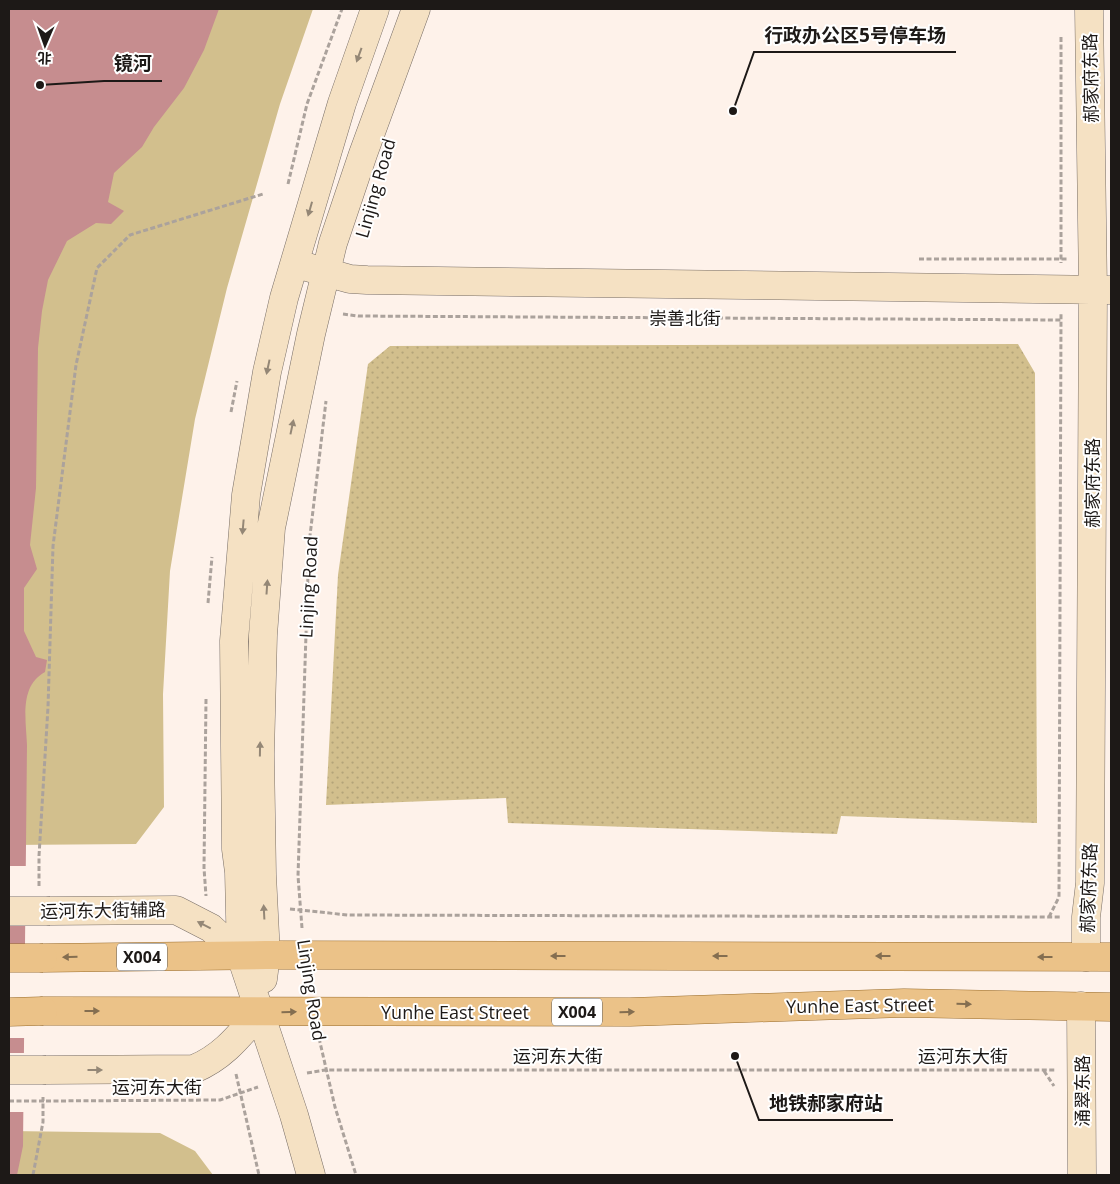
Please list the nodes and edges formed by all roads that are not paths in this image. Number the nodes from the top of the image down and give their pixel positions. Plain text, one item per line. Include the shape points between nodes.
1 (375, 9) edge
2 (416, 9) edge
3 (1089, 9) edge
4 (294, 264) junction
5 (338, 275) junction
6 (1102, 290) edge
7 (251, 903) junction
8 (9, 911) edge
9 (254, 956) junction
10 (1098, 957) edge
11 (9, 958) edge
12 (1081, 1006) junction
13 (1111, 1007) edge
14 (9, 1012) edge
15 (259, 1013) junction
16 (9, 1070) edge
17 (311, 1175) edge
18 (1082, 1175) edge

1 -> 4 street, Linjing Road via 342,103
2 - 5 street, Linjing Road via 363,154
3 - 6 street, 郝家府东路
4 - 5 street, 崇善北街
4 -> 7 street, Linjing Road via 267,372 246,495 234,641 236,849 239,872
5 - 6 street, 崇善北街
7 -> 5 street, Linjing Road via 271,528
6 - 10 street, 郝家府东路 via 1092,322 1090,883 1086,917
7 - 9 street, Linjing Road
9 -> 8 street, 运河东大街辅路, bridge via 176,910 44,903
10 -> 9 main road, X004
9 -> 11 main road, X004, bridge
9 - 15 street, Linjing Road
12 - 13 main road, Yunhe East Street / X004
15 -> 12 main road, Yunhe East Street / X004 via 630,1012 904,1003
12 - 18 street, 涌翠东路
14 -> 15 main road, Yunhe East Street / X004, bridge
16 -> 15 street, bridge via 44,1081 194,1069 210,1063 230,1046
15 - 17 street, Linjing Road

